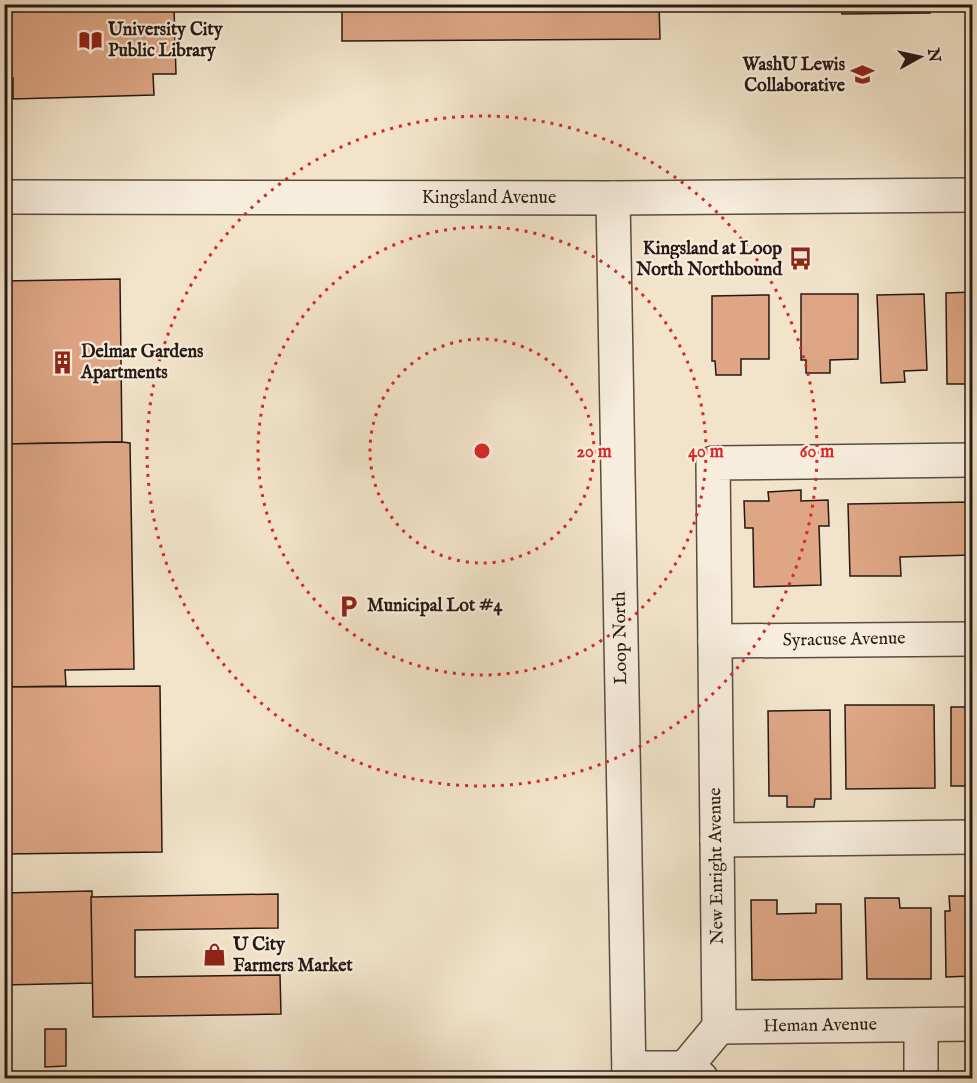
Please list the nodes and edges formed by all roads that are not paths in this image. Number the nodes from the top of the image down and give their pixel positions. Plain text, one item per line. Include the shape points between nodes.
1 (972, 195) edge
2 (4, 197) edge
3 (613, 198) junction
4 (972, 460) edge
5 (972, 639) edge
6 (715, 641) junction
7 (972, 837) edge
8 (717, 840) junction
9 (972, 1024) edge
10 (921, 1025) junction
11 (719, 1027) junction
12 (629, 1073) edge
13 (690, 1075) edge
14 (921, 1078) edge

1 - 3 street, Kingsland Avenue
2 - 3 street, Kingsland Avenue
3 - 12 street, Loop North
4 - 6 street, New Enright Avenue via 713,463
5 - 6 street, Syracuse Avenue
6 - 8 street, New Enright Avenue
7 - 8 street
8 - 11 street, New Enright Avenue
9 - 10 street, Heman Avenue
10 - 11 street, Heman Avenue
10 - 14 street
11 - 13 street
12 - 13 street

